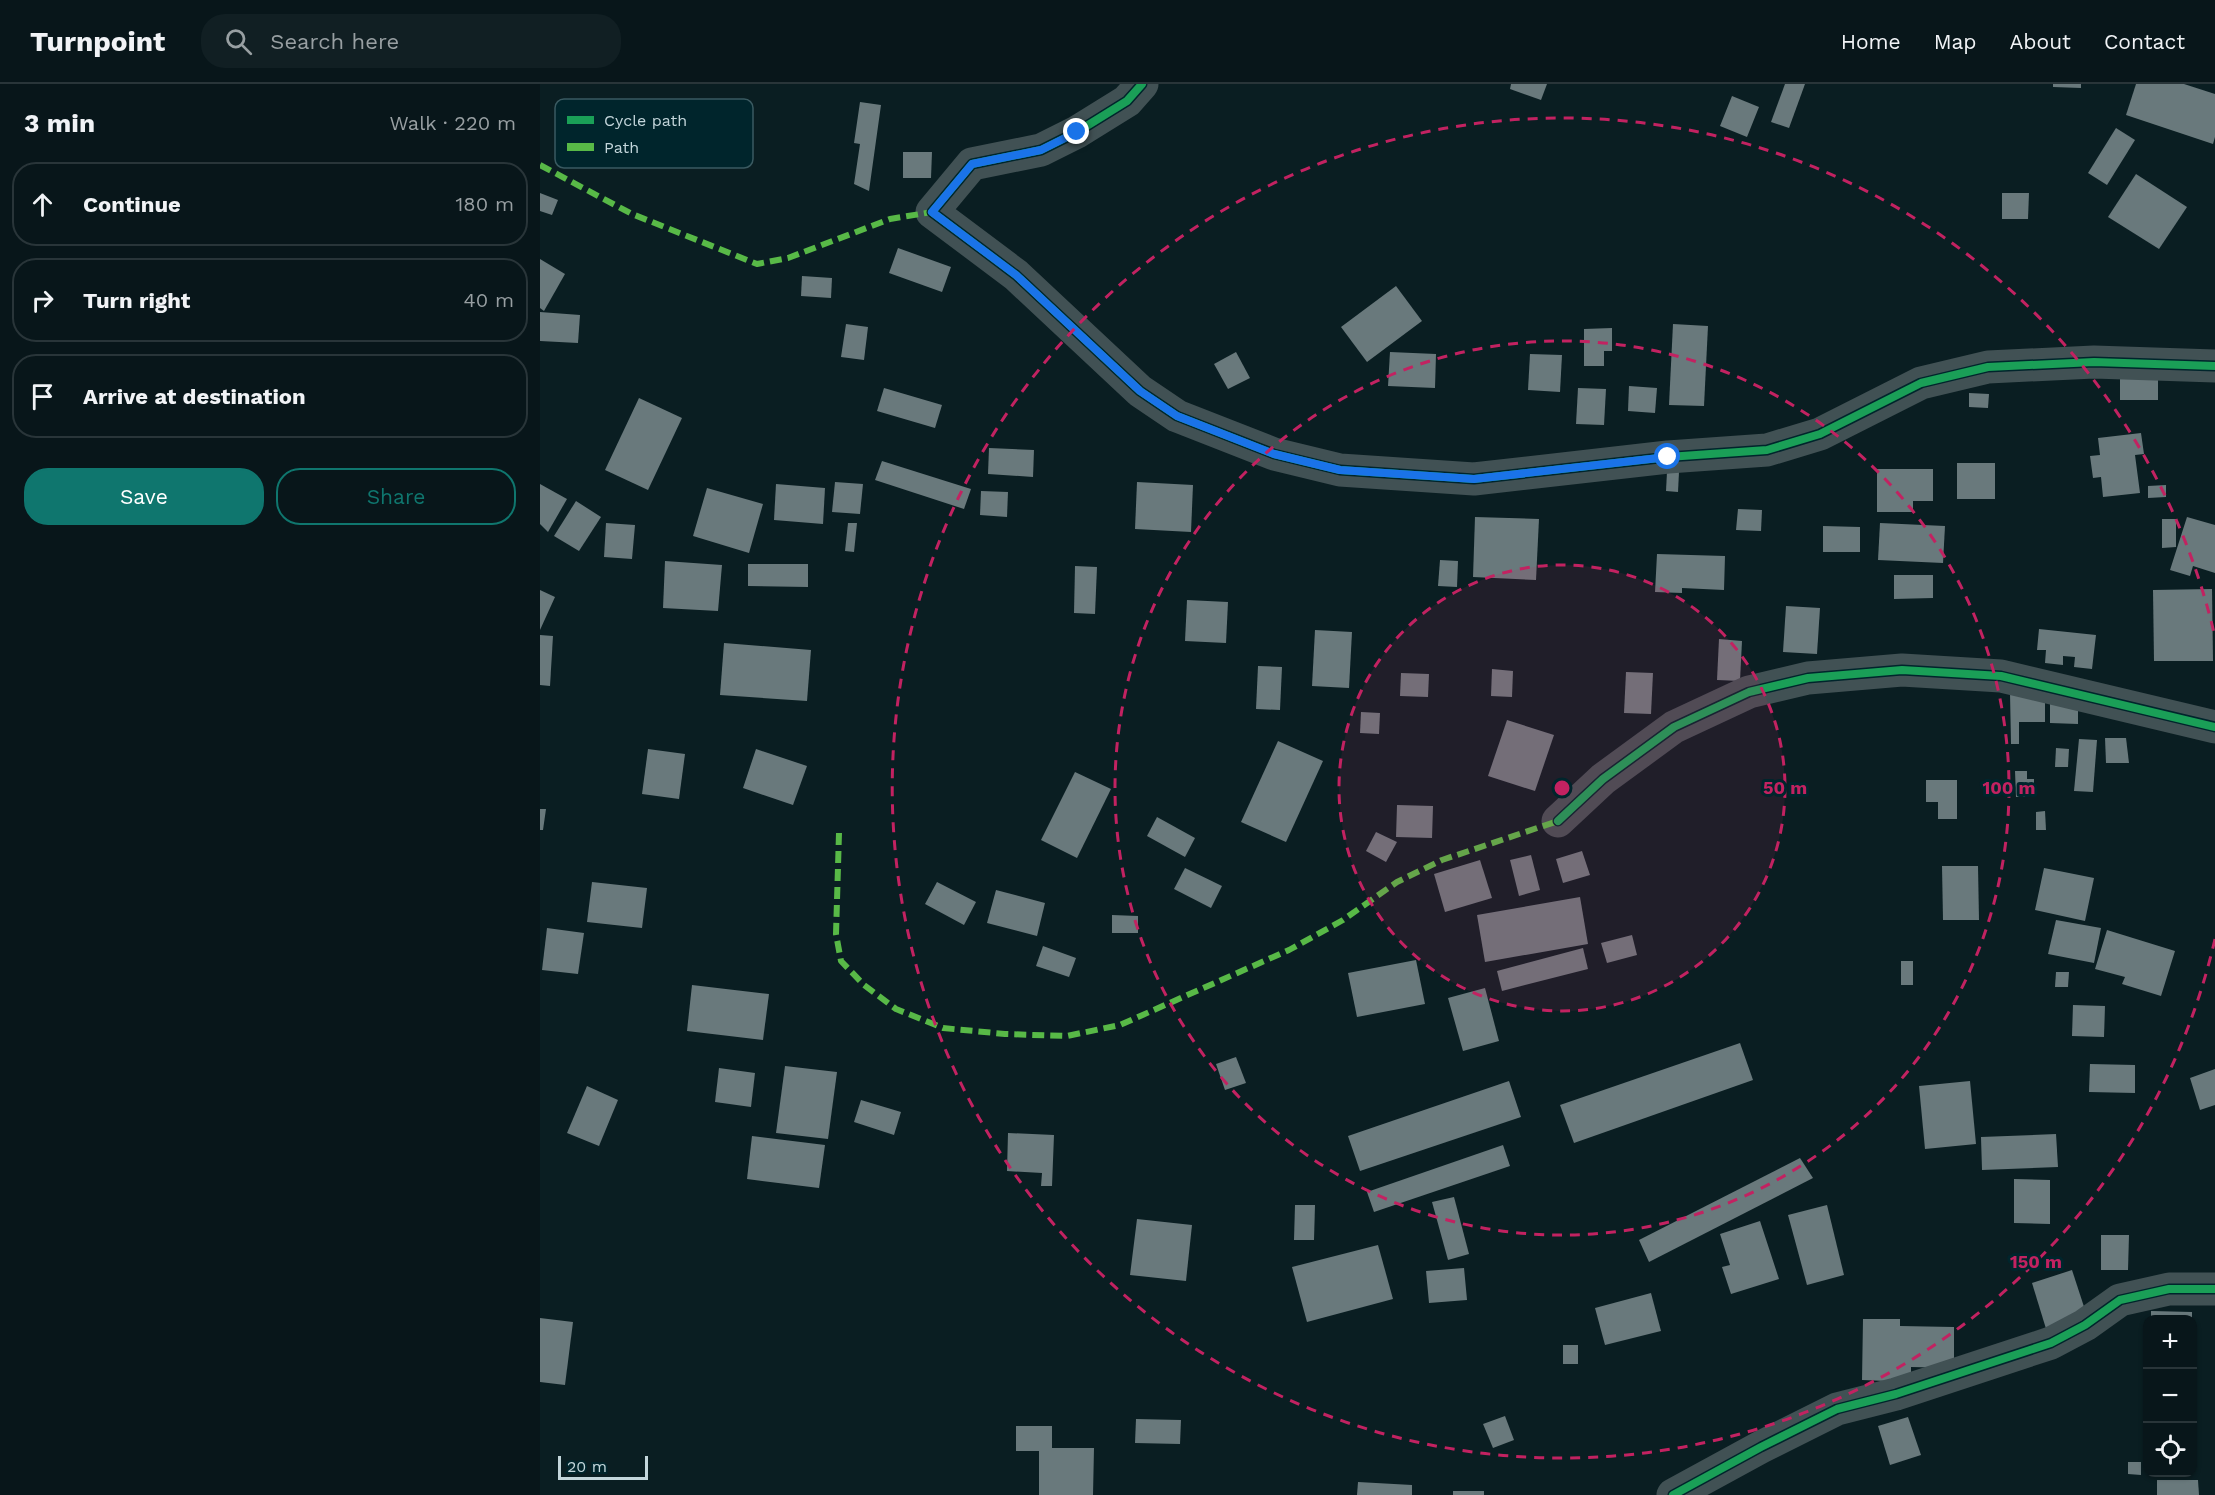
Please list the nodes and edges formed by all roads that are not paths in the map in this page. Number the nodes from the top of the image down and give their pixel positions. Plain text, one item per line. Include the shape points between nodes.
1 (1142, 84) edge
2 (2215, 366) edge
3 (2215, 727) edge
4 (1558, 821) dead end
5 (2215, 1289) edge
6 (1673, 1495) edge

1 - 2 street via 1127,101 1041,150 972,164 932,212 1016,275 1140,391 1177,416 1274,454 1340,470 1474,479 1767,450 1820,434 1922,382 1988,367 2094,362
3 - 4 street via 2001,676 1902,670 1808,678 1749,692 1674,727 1603,779
5 - 6 street via 2169,1289 2120,1300 2051,1343 1896,1394 1837,1409

